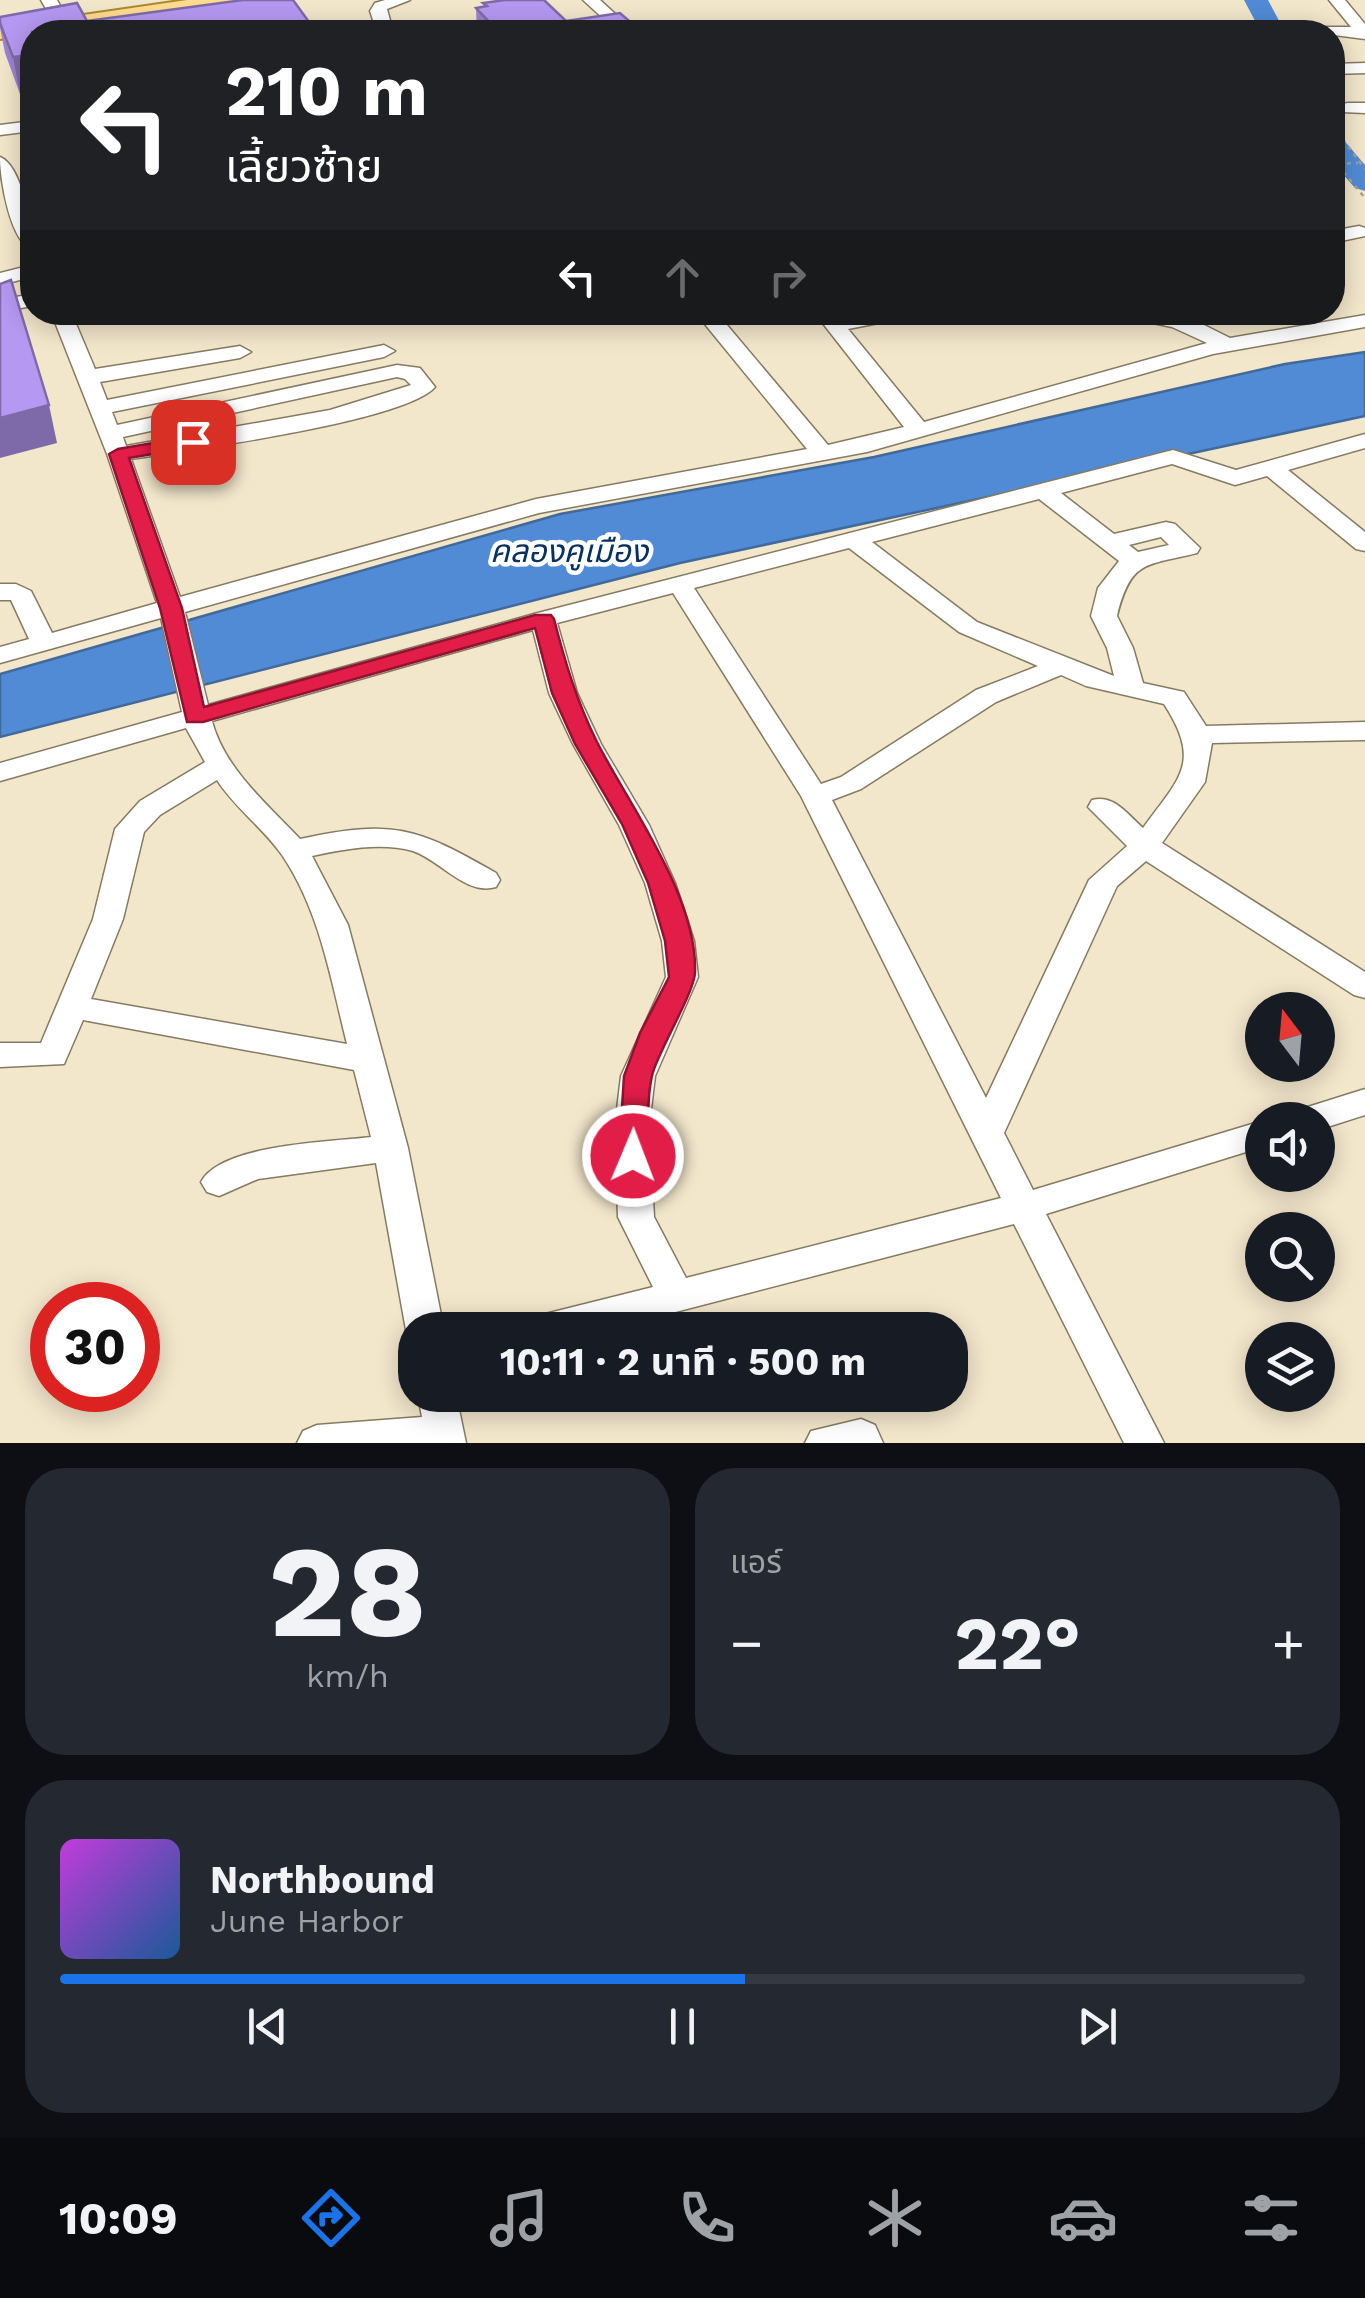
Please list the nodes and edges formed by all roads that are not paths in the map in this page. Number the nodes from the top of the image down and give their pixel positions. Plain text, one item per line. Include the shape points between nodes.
1 (49, 0) edge
2 (227, 0) edge
3 (402, 0) edge
4 (1337, 0) edge
5 (146, 7) edge
6 (590, 9) edge
7 (60, 20) joint
8 (63, 20) edge
9 (381, 20) edge
10 (614, 20) edge
11 (1364, 32) edge
12 (1, 166) edge
13 (6, 196) edge
14 (20, 221) edge
15 (1359, 232) dead end
16 (1345, 235) edge
17 (66, 325) edge
18 (717, 325) edge
19 (834, 325) edge
20 (1193, 325) edge
21 (1315, 325) edge
22 (1226, 344) junction
23 (384, 351) dead end
24 (240, 352) dead end
25 (88, 376) junction
26 (100, 408) junction
27 (919, 431) junction
28 (1365, 441) edge
29 (114, 443) junction
30 (822, 453) junction
31 (1271, 468) junction
32 (1040, 489) junction
33 (856, 542) junction
34 (1109, 542) junction
35 (1365, 544) edge
36 (1133, 560) junction
37 (680, 585) junction
38 (0, 592) edge
39 (172, 613) junction
40 (543, 619) junction
41 (44, 644) junction
42 (0, 655) edge
43 (1059, 667) junction
44 (1131, 688) junction
45 (194, 704) junction
46 (1365, 731) edge
47 (1198, 735) junction
48 (220, 764) junction
49 (0, 772) edge
50 (815, 796) junction
51 (1102, 807) dead end
52 (1145, 846) junction
53 (294, 850) junction
54 (485, 880) dead end
55 (1365, 988) edge
56 (73, 1007) junction
57 (0, 1055) edge
58 (370, 1060) junction
59 (1365, 1102) edge
60 (1335, 1111) edge
61 (988, 1132) junction
62 (1245, 1139) edge
63 (391, 1148) junction
64 (220, 1182) dead end
65 (1023, 1207) junction
66 (678, 1298) junction
67 (422, 1312) edge
68 (620, 1312) edge
69 (443, 1424) edge
70 (316, 1443) edge
71 (826, 1443) edge
72 (863, 1443) edge
73 (1144, 1443) edge

1 - 7 street
2 - 5 main road
3 - 9 street via 380,6
4 - 11 street
5 - 7 main road
5 - 8 main road
6 - 10 street
12 - 13 street
13 - 14 street
15 - 16 street
17 - 25 street
18 - 30 street
19 - 27 street
20 - 22 street
21 - 22 street
22 - 27 street
23 - 26 street
24 - 25 street
25 - 26 street
26 - 29 street
27 - 30 street
28 - 31 street
29 - 29 street via 370,408 424,387 412,373 398,371
29 - 39 street
30 - 39 street via 536,506
31 - 32 street via 1235,478 1173,456
31 - 35 street
32 - 33 street
32 - 34 street
33 - 37 street
33 - 43 street via 968,626
34 - 36 street
34 - 36 street via 1166,529 1188,548
36 - 44 street via 1111,588 1104,616
37 - 40 street
37 - 50 street
38 - 41 street via 22,596
39 - 41 street
39 - 45 street
40 - 45 street
40 - 66 street via 563,693 634,824 678,941 682,977 638,1076 632,1126 636,1216
41 - 42 street
43 - 44 street
43 - 50 street via 986,696 851,783
44 - 47 street via 1174,698
45 - 48 street
45 - 49 street
46 - 47 street
47 - 52 street via 1190,782
48 - 53 street
48 - 56 street via 130,828 108,919
50 - 61 street
51 - 52 street
52 - 55 street
52 - 61 street via 1104,880
53 - 54 street via 359,838 422,844
53 - 58 street via 333,925
56 - 57 street via 52,1054
56 - 58 street
58 - 63 street
59 - 60 street
61 - 65 street
62 - 65 street
63 - 64 street via 252,1166
63 - 67 street
65 - 66 street
65 - 73 street
66 - 68 street
69 - 70 street
71 - 72 street via 860,1436

